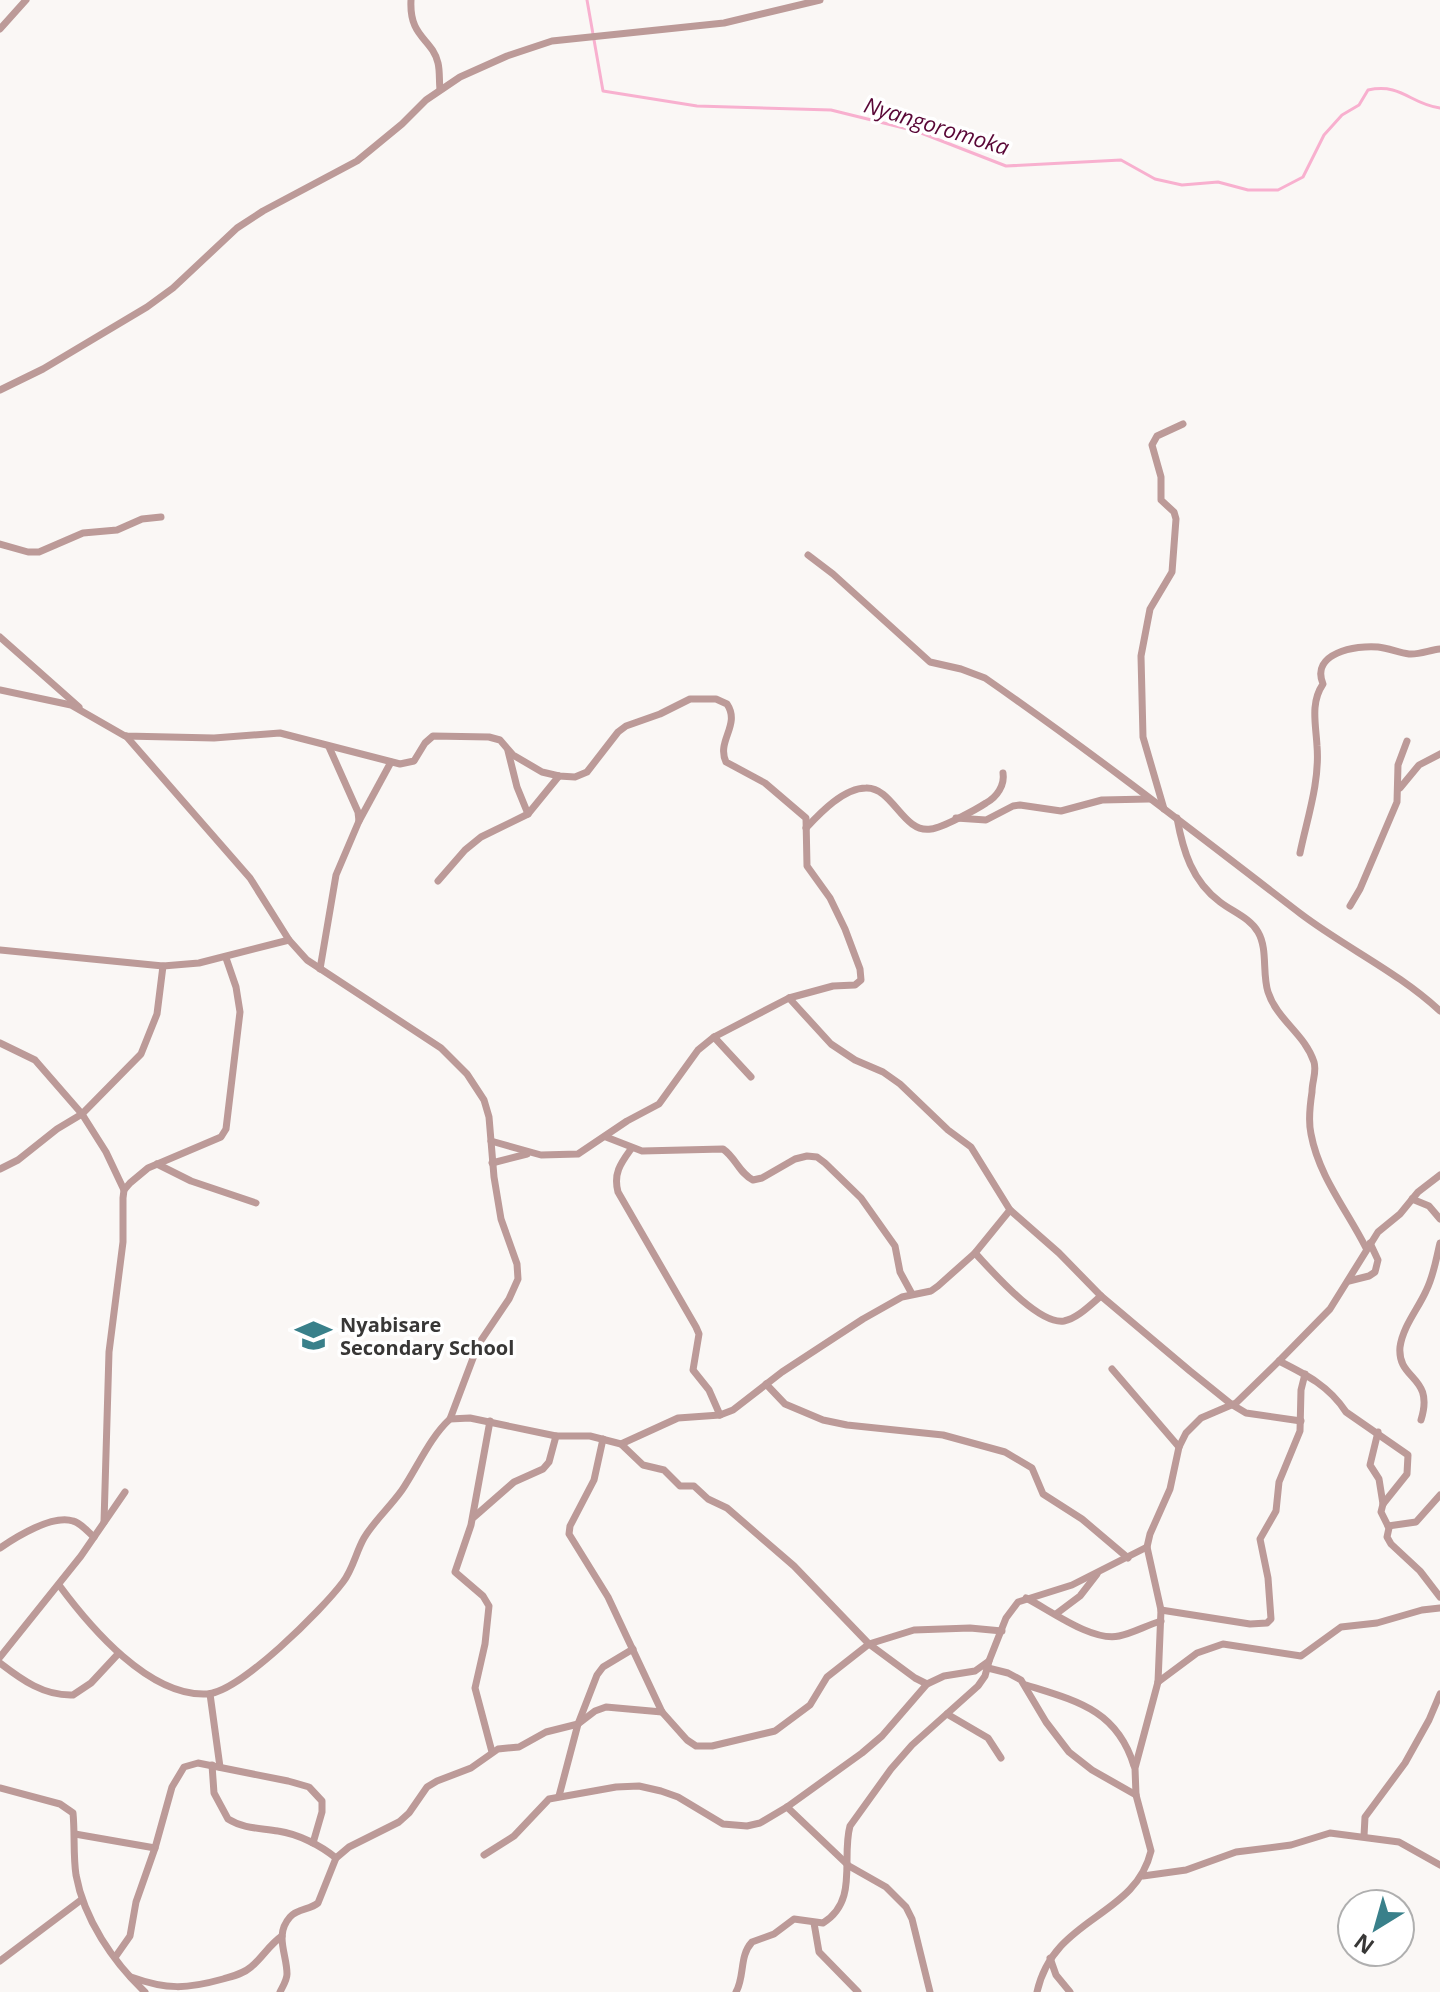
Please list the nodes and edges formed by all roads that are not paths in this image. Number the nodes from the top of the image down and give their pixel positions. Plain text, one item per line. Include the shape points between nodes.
1 (26, 0) edge
2 (411, 0) edge
3 (820, 0) edge
4 (0, 29) edge
5 (440, 89) junction
6 (0, 390) edge
7 (1183, 424) dead end
8 (161, 517) dead end
9 (0, 544) edge
10 (808, 555) dead end
11 (0, 637) edge
12 (1440, 649) edge
13 (0, 690) edge
14 (83, 711) junction
15 (125, 736) junction
16 (1407, 741) dead end
17 (329, 747) junction
18 (508, 749) junction
19 (1440, 754) edge
20 (391, 762) junction
21 (1003, 773) dead end
22 (559, 776) junction
23 (1399, 789) junction
24 (1151, 799) junction
25 (1164, 809) junction
26 (528, 814) junction
27 (956, 818) junction
28 (1177, 818) junction
29 (359, 821) junction
30 (806, 828) junction
31 (1300, 853) dead end
32 (438, 881) dead end
33 (1350, 906) dead end
34 (289, 940) junction
35 (0, 950) edge
36 (226, 958) junction
37 (163, 966) junction
38 (320, 969) junction
39 (789, 998) junction
40 (1440, 1011) edge
41 (714, 1037) junction
42 (2, 1047) edge
43 (751, 1077) dead end
44 (82, 1114) junction
45 (606, 1137) junction
46 (491, 1141) junction
47 (631, 1149) junction
48 (529, 1153) junction
49 (492, 1163) junction
50 (157, 1164) junction
51 (0, 1169) edge
52 (1440, 1175) edge
53 (124, 1190) junction
54 (1412, 1199) junction
55 (256, 1203) dead end
56 (1010, 1210) junction
57 (1440, 1219) edge
58 (1440, 1243) edge
59 (1368, 1246) junction
60 (975, 1253) junction
61 (1349, 1281) junction
62 (912, 1294) junction
63 (1101, 1296) junction
64 (1279, 1361) junction
65 (1112, 1369) dead end
66 (1305, 1374) junction
67 (766, 1384) junction
68 (1231, 1404) junction
69 (720, 1415) junction
70 (450, 1419) junction
71 (1421, 1420) dead end
72 (490, 1421) junction
73 (1301, 1421) junction
74 (1378, 1432) junction
75 (556, 1436) junction
76 (603, 1439) junction
77 (621, 1444) junction
78 (1179, 1447) junction
79 (125, 1492) dead end
80 (1440, 1495) edge
81 (1383, 1504) junction
82 (473, 1517) junction
83 (104, 1522) junction
84 (1388, 1526) junction
85 (94, 1537) junction
86 (1147, 1547) junction
87 (0, 1548) edge
88 (1128, 1558) junction
89 (1098, 1573) junction
90 (59, 1585) junction
91 (1440, 1597) edge
92 (1026, 1598) junction
93 (1440, 1608) edge
94 (1161, 1610) junction
95 (1056, 1614) junction
96 (1161, 1621) junction
97 (1002, 1631) junction
98 (869, 1644) junction
99 (633, 1649) junction
100 (118, 1654) junction
101 (0, 1660) edge
102 (988, 1665) junction
103 (1158, 1682) junction
104 (927, 1684) junction
105 (1026, 1685) junction
106 (210, 1694) junction
107 (1440, 1694) edge
108 (662, 1712) junction
109 (947, 1714) junction
110 (578, 1724) junction
111 (492, 1752) junction
112 (1001, 1758) dead end
113 (216, 1766) junction
114 (1135, 1768) junction
115 (0, 1788) edge
116 (1136, 1795) junction
117 (559, 1796) junction
118 (787, 1807) junction
119 (75, 1834) junction
120 (1364, 1836) junction
121 (313, 1843) junction
122 (155, 1848) junction
123 (484, 1855) dead end
124 (336, 1858) junction
125 (1440, 1865) edge
126 (849, 1866) junction
127 (1143, 1876) junction
128 (81, 1900) junction
129 (814, 1923) junction
130 (282, 1936) junction
131 (1, 1956) edge
132 (116, 1956) junction
133 (1050, 1958) junction
134 (131, 1977) junction
135 (145, 1992) edge
136 (280, 1992) edge
137 (736, 1992) edge
138 (858, 1992) edge
139 (930, 1992) edge
140 (1037, 1992) edge
141 (1070, 1992) edge

1 - 4 street
2 - 5 street via 418,34 439,64
3 - 5 street via 724,23 552,41 495,61
5 - 6 street via 357,161 237,228 147,307
7 - 25 street via 1157,436 1152,445 1161,500 1176,519 1172,572 1150,609 1141,656 1143,737
8 - 9 street via 83,533 39,552
10 - 24 street via 930,662 985,678
11 - 14 street
12 - 31 street via 1409,654 1374,646 1353,648 1321,666 1323,684 1314,706 1317,759
13 - 14 street
14 - 15 street
15 - 17 street via 280,733
15 - 34 street via 250,878
16 - 23 street via 1398,765
17 - 20 street
17 - 29 street
18 - 20 street via 496,738 441,735 427,740 410,763
18 - 22 street via 531,766
18 - 26 street
19 - 23 street via 1419,765
20 - 29 street
21 - 27 street via 991,800
22 - 26 street
22 - 30 street via 587,772 626,726 684,701 716,699 731,711 722,751 726,762 771,787 803,814
23 - 33 street
24 - 25 street
24 - 27 street via 1102,800 1061,811 1020,805 986,820
25 - 28 street
26 - 32 street via 481,837
27 - 30 street via 924,829 879,791 864,787 837,800
28 - 40 street
28 - 59 street via 1189,866 1218,901 1258,931 1270,996 1316,1068 1310,1131 1315,1149 1332,1190
29 - 38 street via 336,875
30 - 39 street via 807,866 845,929 861,980
34 - 36 street
34 - 38 street
35 - 37 street
36 - 37 street
36 - 50 street via 240,1012 226,1129 221,1137
37 - 44 street via 157,1014 146,1045
38 - 46 street via 455,1061 484,1100
39 - 41 street
39 - 56 street via 831,1044 900,1084 971,1147
41 - 43 street
41 - 45 street via 698,1050 659,1104
42 - 44 street via 35,1060
44 - 51 street
44 - 53 street
45 - 47 street
45 - 48 street via 574,1156
46 - 48 street
46 - 49 street
47 - 62 street via 720,1149 745,1176 757,1180 795,1159 817,1157 861,1198 895,1246
47 - 69 street via 618,1167 618,1192 696,1327 693,1370
48 - 49 street
49 - 70 street via 518,1279 478,1345
50 - 53 street
50 - 55 street
52 - 54 street
53 - 83 street via 109,1352
54 - 57 street via 1429,1206
54 - 59 street
56 - 60 street
56 - 63 street
58 - 71 street via 1431,1279 1400,1350 1401,1362 1423,1389
59 - 61 street
59 - 61 street via 1378,1260 1375,1272
60 - 62 street via 931,1291
60 - 63 street via 1049,1319 1068,1320
61 - 64 street via 1330,1309
62 - 67 street via 863,1319
63 - 68 street
64 - 66 street
64 - 68 street
65 - 78 street
66 - 73 street
66 - 74 street via 1337,1397 1351,1416
67 - 69 street
67 - 88 street via 785,1404 823,1420 943,1435 1005,1452 1032,1468 1043,1494
68 - 73 street via 1246,1413
68 - 78 street via 1201,1418
69 - 77 street via 678,1418
70 - 72 street
70 - 106 street via 366,1535 338,1587 270,1656
72 - 75 street
72 - 82 street
73 - 94 street via 1279,1482 1276,1511 1260,1539 1271,1619 1250,1624
74 - 81 street via 1370,1465 1379,1479
74 - 81 street via 1409,1458 1407,1474
75 - 76 street
75 - 82 street via 543,1469 514,1482
76 - 77 street
76 - 99 street via 594,1480 569,1534
77 - 98 street via 647,1468 664,1470 680,1486 694,1486 727,1508 794,1566
78 - 86 street via 1170,1489
79 - 83 street
80 - 84 street via 1416,1522
81 - 84 street
82 - 111 street via 455,1572 489,1606 475,1688
83 - 85 street
84 - 91 street via 1391,1544
85 - 87 street via 73,1521 62,1520 16,1536
85 - 90 street
86 - 88 street
86 - 94 street
88 - 89 street
89 - 92 street
89 - 95 street
90 - 100 street
90 - 101 street
92 - 95 street
92 - 97 street via 1012,1608
93 - 103 street via 1341,1627 1301,1656 1237,1644 1210,1647
94 - 96 street
95 - 96 street via 1107,1637
96 - 103 street
97 - 98 street via 914,1630
97 - 102 street
98 - 104 street
98 - 108 street via 827,1677 805,1710 765,1735 696,1746
99 - 108 street
99 - 110 street via 597,1675
100 - 101 street via 73,1695 34,1687
100 - 106 street via 172,1686
102 - 104 street
102 - 105 street
102 - 109 street via 978,1686
103 - 114 street
104 - 118 street via 862,1753
105 - 114 street via 1080,1702 1108,1721 1126,1743
105 - 116 street via 1069,1752
106 - 113 street
107 - 120 street via 1405,1763 1365,1817
108 - 110 street via 606,1707
109 - 112 street via 988,1738
109 - 126 street via 891,1769 850,1826
110 - 111 street
110 - 117 street
111 - 124 street via 471,1768 427,1787 399,1822
113 - 121 street via 214,1793 228,1819
113 - 121 street via 288,1781 317,1793 322,1812
113 - 122 street via 190,1763 178,1774
114 - 116 street
115 - 119 street via 69,1809
116 - 127 street via 1151,1851
117 - 118 street via 639,1786 678,1797 723,1824 747,1826
117 - 123 street
118 - 126 street
119 - 122 street
119 - 128 street
120 - 125 street via 1399,1842
120 - 127 street via 1330,1833
121 - 124 street
122 - 132 street via 130,1936
124 - 130 street via 318,1903 293,1914
126 - 129 street via 836,1912 823,1923
126 - 139 street via 886,1887 906,1907
127 - 133 street
128 - 131 street
128 - 132 street
129 - 137 street via 794,1919 752,1942
129 - 138 street via 819,1952
130 - 134 street via 250,1968 219,1980 181,1988
130 - 136 street via 287,1972
132 - 134 street
133 - 140 street
133 - 141 street
134 - 135 street

